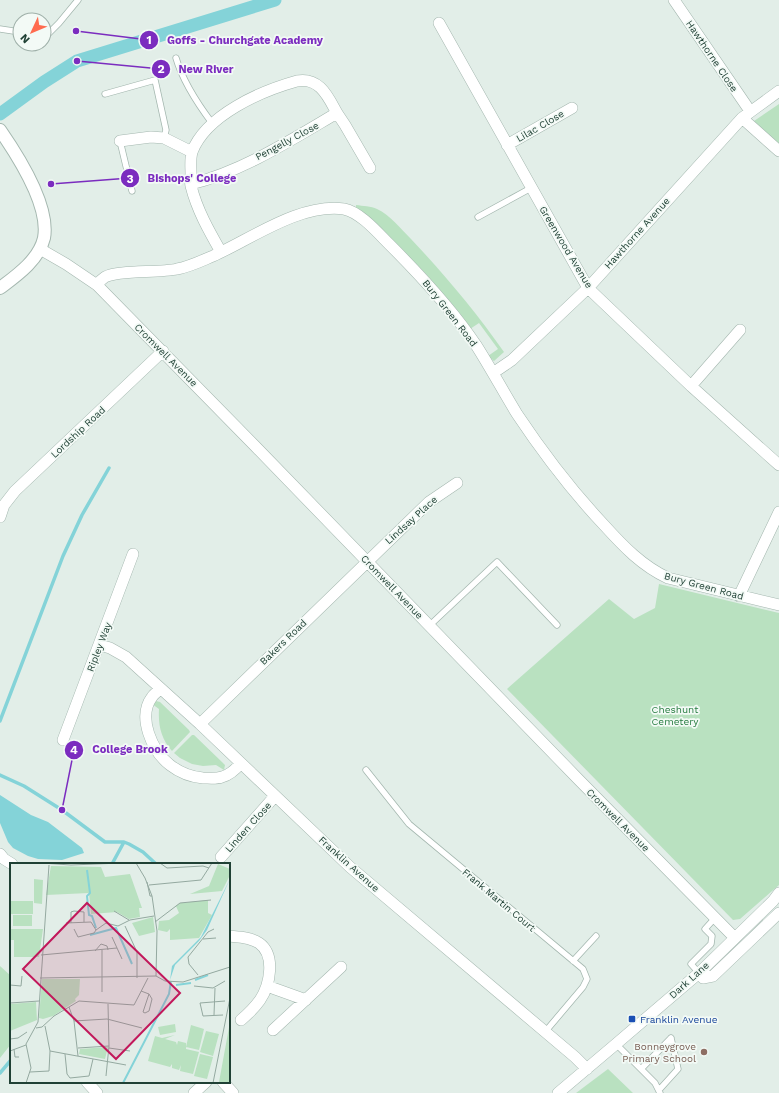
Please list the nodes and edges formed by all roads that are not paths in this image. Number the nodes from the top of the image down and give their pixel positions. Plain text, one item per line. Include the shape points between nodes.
1 (78, 0) edge
2 (674, 0) edge
3 (439, 23) dead end
4 (0, 29) edge
5 (52, 30) edge
6 (12, 31) edge
7 (176, 58) dead end
8 (779, 91) edge
9 (105, 94) dead end
10 (572, 108) dead end
11 (337, 113) junction
12 (746, 115) junction
13 (212, 123) junction
14 (0, 130) edge
15 (164, 138) junction
16 (120, 140) joint
17 (507, 145) junction
18 (779, 151) edge
19 (192, 152) junction
20 (370, 168) dead end
21 (191, 184) junction
22 (531, 188) junction
23 (132, 191) dead end
24 (478, 217) dead end
25 (40, 249) junction
26 (221, 252) junction
27 (97, 285) junction
28 (0, 288) edge
29 (588, 288) junction
30 (740, 330) dead end
31 (162, 351) junction
32 (493, 373) junction
33 (691, 386) junction
34 (779, 465) edge
35 (457, 483) dead end
36 (779, 512) edge
37 (0, 516) edge
38 (133, 554) dead end
39 (367, 561) junction
40 (739, 596) junction
41 (779, 605) edge
42 (557, 625) dead end
43 (429, 626) junction
44 (100, 645) junction
45 (161, 689) junction
46 (200, 724) junction
47 (63, 740) dead end
48 (241, 763) junction
49 (366, 770) dead end
50 (275, 796) junction
51 (221, 857) dead end
52 (779, 893) edge
53 (779, 913) edge
54 (715, 918) junction
55 (230, 936) edge
56 (596, 936) dead end
57 (735, 938) junction
58 (573, 961) junction
59 (341, 967) dead end
60 (699, 973) junction
61 (267, 986) junction
62 (306, 1000) junction
63 (242, 1020) dead end
64 (273, 1030) dead end
65 (545, 1032) junction
66 (616, 1044) junction
67 (587, 1069) junction
68 (641, 1069) junction
69 (88, 1083) edge
70 (205, 1083) edge
71 (224, 1083) edge
72 (660, 1092) edge
73 (97, 1093) edge
74 (194, 1093) edge
75 (233, 1093) edge
76 (558, 1093) edge

1 - 5 lane
2 - 12 street, Hawthorne Close
3 - 17 street, Greenwood Avenue
4 - 6 lane
7 - 13 lane via 191,92
8 - 12 street, Hawthorne Avenue
9 - 15 lane via 155,80 166,130
10 - 17 street, Lilac Close
11 - 13 street via 320,86 303,80 257,96 238,105
11 - 20 street
11 - 21 street, Pengelly Close via 233,170
12 - 18 street, Hawthorne Close
12 - 29 street, Hawthorne Avenue
13 - 19 street
14 - 25 street via 30,178 44,217 44,238
15 - 16 street
15 - 19 street
16 - 23 lane
17 - 22 street, Greenwood Avenue
19 - 21 street
21 - 26 street via 199,211
22 - 24 lane
22 - 29 street, Greenwood Avenue
25 - 27 street, Cromwell Avenue
25 - 28 street via 25,270
26 - 27 street, Bury Green Road via 179,269 116,274 103,279
26 - 32 street, Bury Green Road via 302,214 320,210 349,210 365,221 420,275 462,326
27 - 31 street, Cromwell Avenue
29 - 32 street, Hawthorne Avenue via 512,360
29 - 33 street, Greenwood Avenue
30 - 33 street
31 - 37 street, Lordship Road via 15,491 4,505
31 - 39 street, Cromwell Avenue
32 - 40 street, Bury Green Road via 517,413 568,485 638,560 668,578
33 - 34 street, Greenwood Avenue
35 - 39 street, Lindsay Place via 429,502
36 - 40 street
38 - 44 street, Ripley Way
39 - 43 street, Cromwell Avenue
39 - 46 street, Bakers Road
40 - 41 street, Bury Green Road
42 - 43 lane via 497,562
43 - 54 street, Cromwell Avenue
44 - 45 street, Franklin Avenue via 126,657
44 - 47 street, Ripley Way
45 - 46 street, Franklin Avenue
45 - 48 street via 150,701 146,721 154,745 169,765 195,777 220,778
46 - 48 street, Franklin Avenue
48 - 50 street, Franklin Avenue
49 - 58 lane, Frank Martin Court via 409,824
50 - 51 street, Linden Close
50 - 65 street, Franklin Avenue via 350,867
52 - 57 street, Dark Lane
53 - 60 street via 713,976 703,978
54 - 57 street, Cromwell Avenue
54 - 60 lane via 705,929 712,936 711,944 690,964
55 - 61 street via 251,939 262,945 270,963
56 - 58 lane
57 - 60 street, Dark Lane
58 - 65 lane, Frank Martin Court via 583,969 586,982
59 - 62 street
60 - 66 street, Dark Lane
61 - 62 street
61 - 63 street via 260,1000
62 - 64 street
65 - 67 street, Franklin Avenue
66 - 67 street, Dark Lane
66 - 68 lane
67 - 76 street, Dark Lane
68 - 72 lane
68 - 72 lane via 672,1038 678,1069
69 - 73 street
70 - 74 street
71 - 75 street

